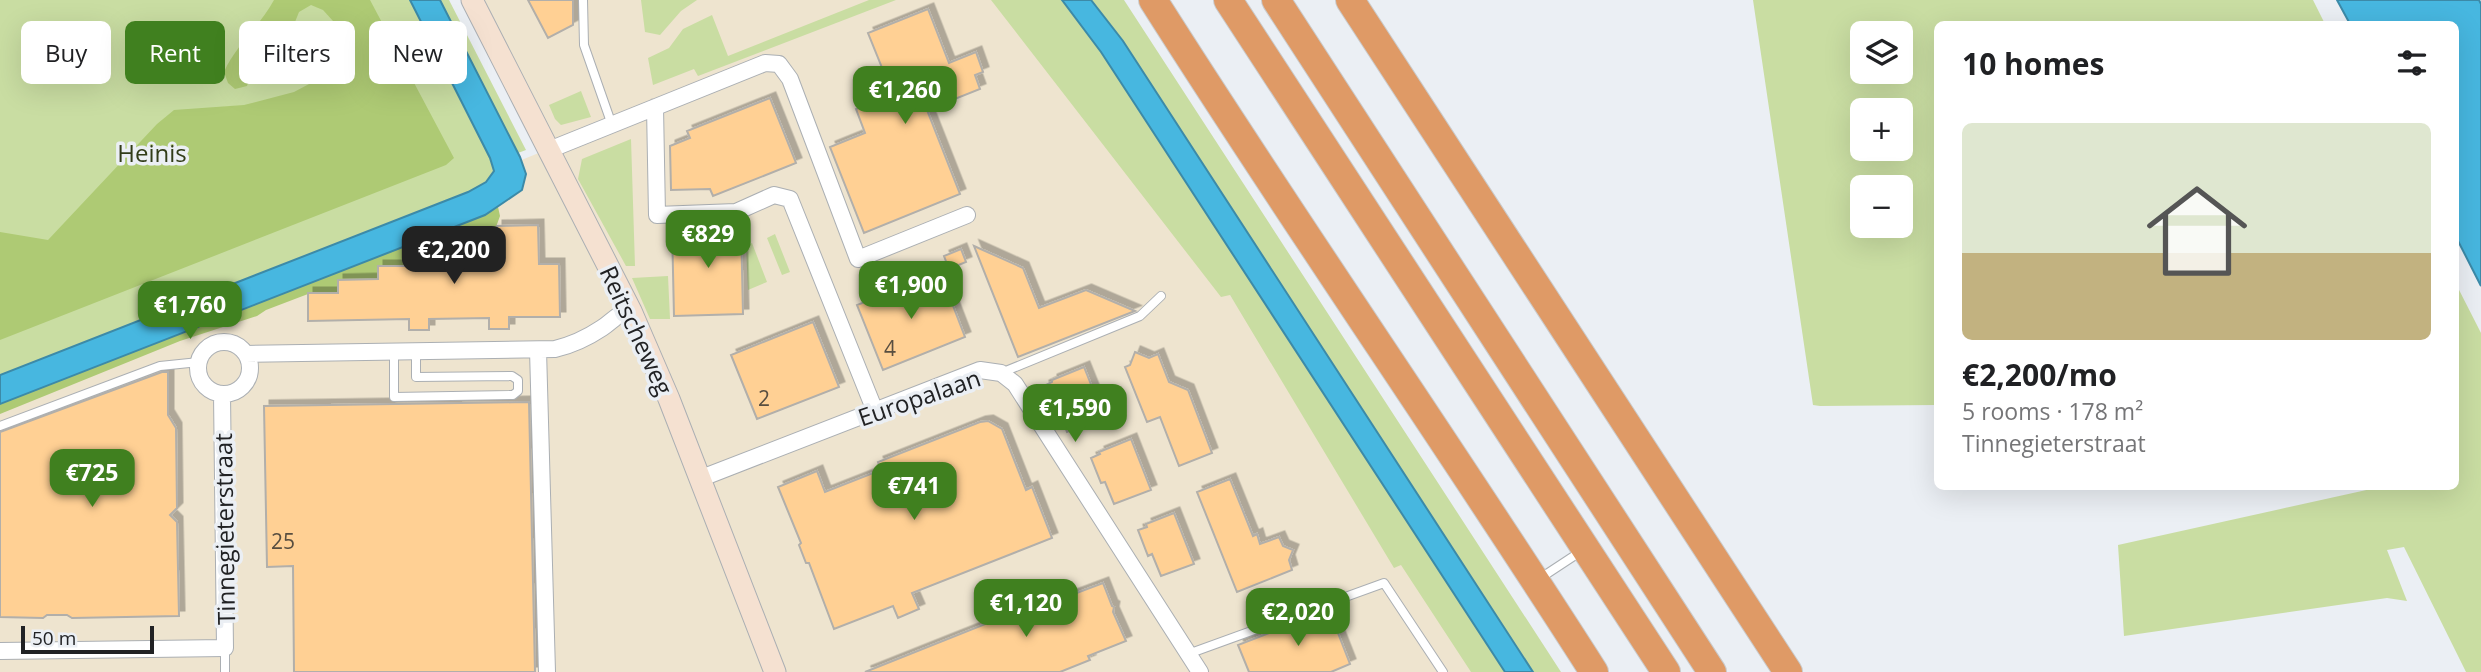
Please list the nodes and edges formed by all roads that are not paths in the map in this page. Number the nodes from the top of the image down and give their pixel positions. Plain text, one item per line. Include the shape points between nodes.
1 (472, 0) edge
2 (583, 0) edge
3 (1153, 0) edge
4 (1228, 0) edge
5 (1276, 0) edge
6 (1350, 0) edge
7 (655, 107) junction
8 (612, 125) junction
9 (549, 150) junction
10 (967, 215) dead end
11 (1161, 296) dead end
12 (631, 311) junction
13 (538, 350) junction
14 (394, 351) junction
15 (416, 351) junction
16 (246, 354) junction
17 (199, 362) junction
18 (1000, 373) junction
19 (222, 394) junction
20 (875, 411) junction
21 (0, 426) edge
22 (699, 479) junction
23 (1586, 548) junction
24 (1536, 581) junction
25 (225, 648) junction
26 (0, 651) edge
27 (1188, 654) junction
28 (225, 672) edge
29 (547, 672) edge
30 (775, 672) edge
31 (1200, 672) edge
32 (1443, 672) edge
33 (1594, 672) edge
34 (1666, 672) edge
35 (1712, 672) edge
36 (1788, 672) edge

1 - 9 street, Reitscheweg
2 - 8 lane via 584,45
3 - 24 highway
4 - 23 highway
5 - 35 highway
6 - 36 highway
7 - 8 street
7 - 10 street via 765,63 779,64 790,79 858,259
7 - 20 street via 657,215 736,212 774,195 790,199
8 - 9 street
9 - 12 street, Reitscheweg
11 - 18 lane via 1140,317
12 - 13 street via 621,312 573,345
12 - 22 street, Reitscheweg
13 - 15 street
13 - 29 street
14 - 15 street
14 - 15 lane via 394,397 513,395 518,391 518,380 512,376 416,377
14 - 16 street
16 - 17 street via 224,342 208,348
16 - 19 street via 251,370 245,385
17 - 19 street via 201,380
17 - 21 lane via 160,366
18 - 20 street, Europalaan via 979,370
18 - 27 street, Europalaan via 1015,384
19 - 25 street, Tinnegieterstraat
20 - 22 street, Europalaan
22 - 30 street, Reitscheweg
23 - 24 lane
23 - 34 highway
24 - 33 highway
25 - 26 street, Tinnegieterstraat
25 - 28 lane
27 - 31 street, Europalaan
27 - 32 lane via 1384,583

